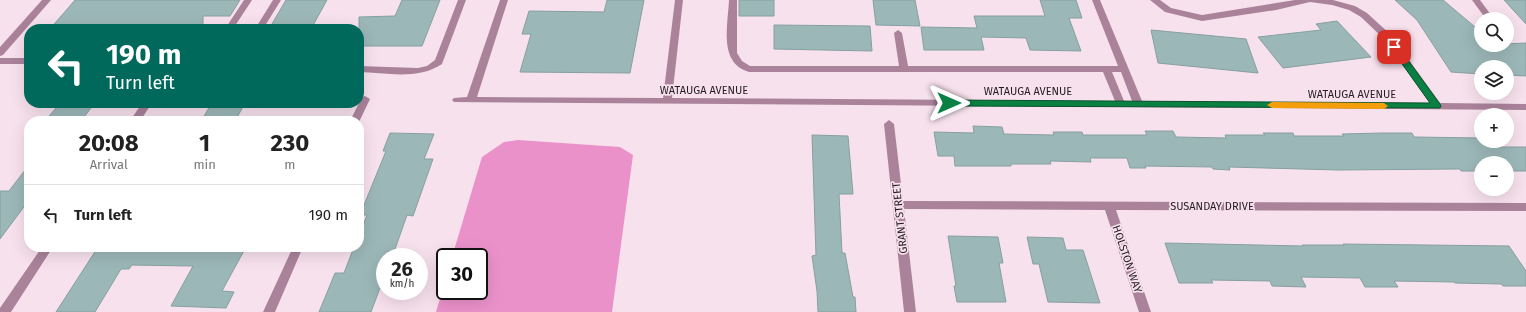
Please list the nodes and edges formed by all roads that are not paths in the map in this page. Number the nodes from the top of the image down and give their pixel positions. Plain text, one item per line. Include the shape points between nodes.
1 (47, 0) edge
2 (248, 0) edge
3 (277, 0) edge
4 (462, 0) edge
5 (504, 0) edge
6 (679, 0) edge
7 (733, 0) edge
8 (1096, 0) edge
9 (1154, 0) edge
10 (1307, 0) edge
11 (1313, 0) edge
12 (1476, 0) edge
13 (1485, 12) edge
14 (26, 24) edge
15 (232, 24) edge
16 (262, 24) edge
17 (24, 26) edge
18 (898, 33) dead end
19 (0, 53) edge
20 (0, 61) edge
21 (24, 61) edge
22 (364, 69) edge
23 (904, 69) junction
24 (1124, 69) junction
25 (1107, 70) junction
26 (457, 100) dead end
27 (471, 100) junction
28 (667, 101) junction
29 (1121, 104) junction
30 (1138, 104) junction
31 (1437, 106) junction
32 (1526, 107) edge
33 (889, 124) dead end
34 (898, 205) junction
35 (1109, 206) junction
36 (1526, 207) edge
37 (45, 252) edge
38 (296, 252) edge
39 (4, 312) edge
40 (269, 312) edge
41 (910, 312) edge
42 (1146, 312) edge

1 - 14 street
2 - 15 street
3 - 16 street
4 - 22 street via 439,62 418,71
5 - 27 street
6 - 28 street
7 - 23 street via 733,56 740,65 749,69
8 - 24 street
9 - 10 street via 1168,10 1202,18
11 - 31 street via 1329,1 1352,8 1369,18 1385,34
12 - 13 street
17 - 19 street
18 - 23 street
20 - 21 street
23 - 25 street
24 - 25 street
24 - 30 street
25 - 29 street
26 - 27 street, WATAUGA AVENUE
27 - 28 street, WATAUGA AVENUE
28 - 29 street, WATAUGA AVENUE
29 - 30 street, WATAUGA AVENUE
30 - 31 street, WATAUGA AVENUE
31 - 32 street, WATAUGA AVENUE
33 - 34 street, GRANT STREET
34 - 35 street, SUSANDAY DRIVE
34 - 41 street, GRANT STREET
35 - 36 street, SUSANDAY DRIVE
35 - 42 street, HOLSTON WAY
37 - 39 street
38 - 40 street

